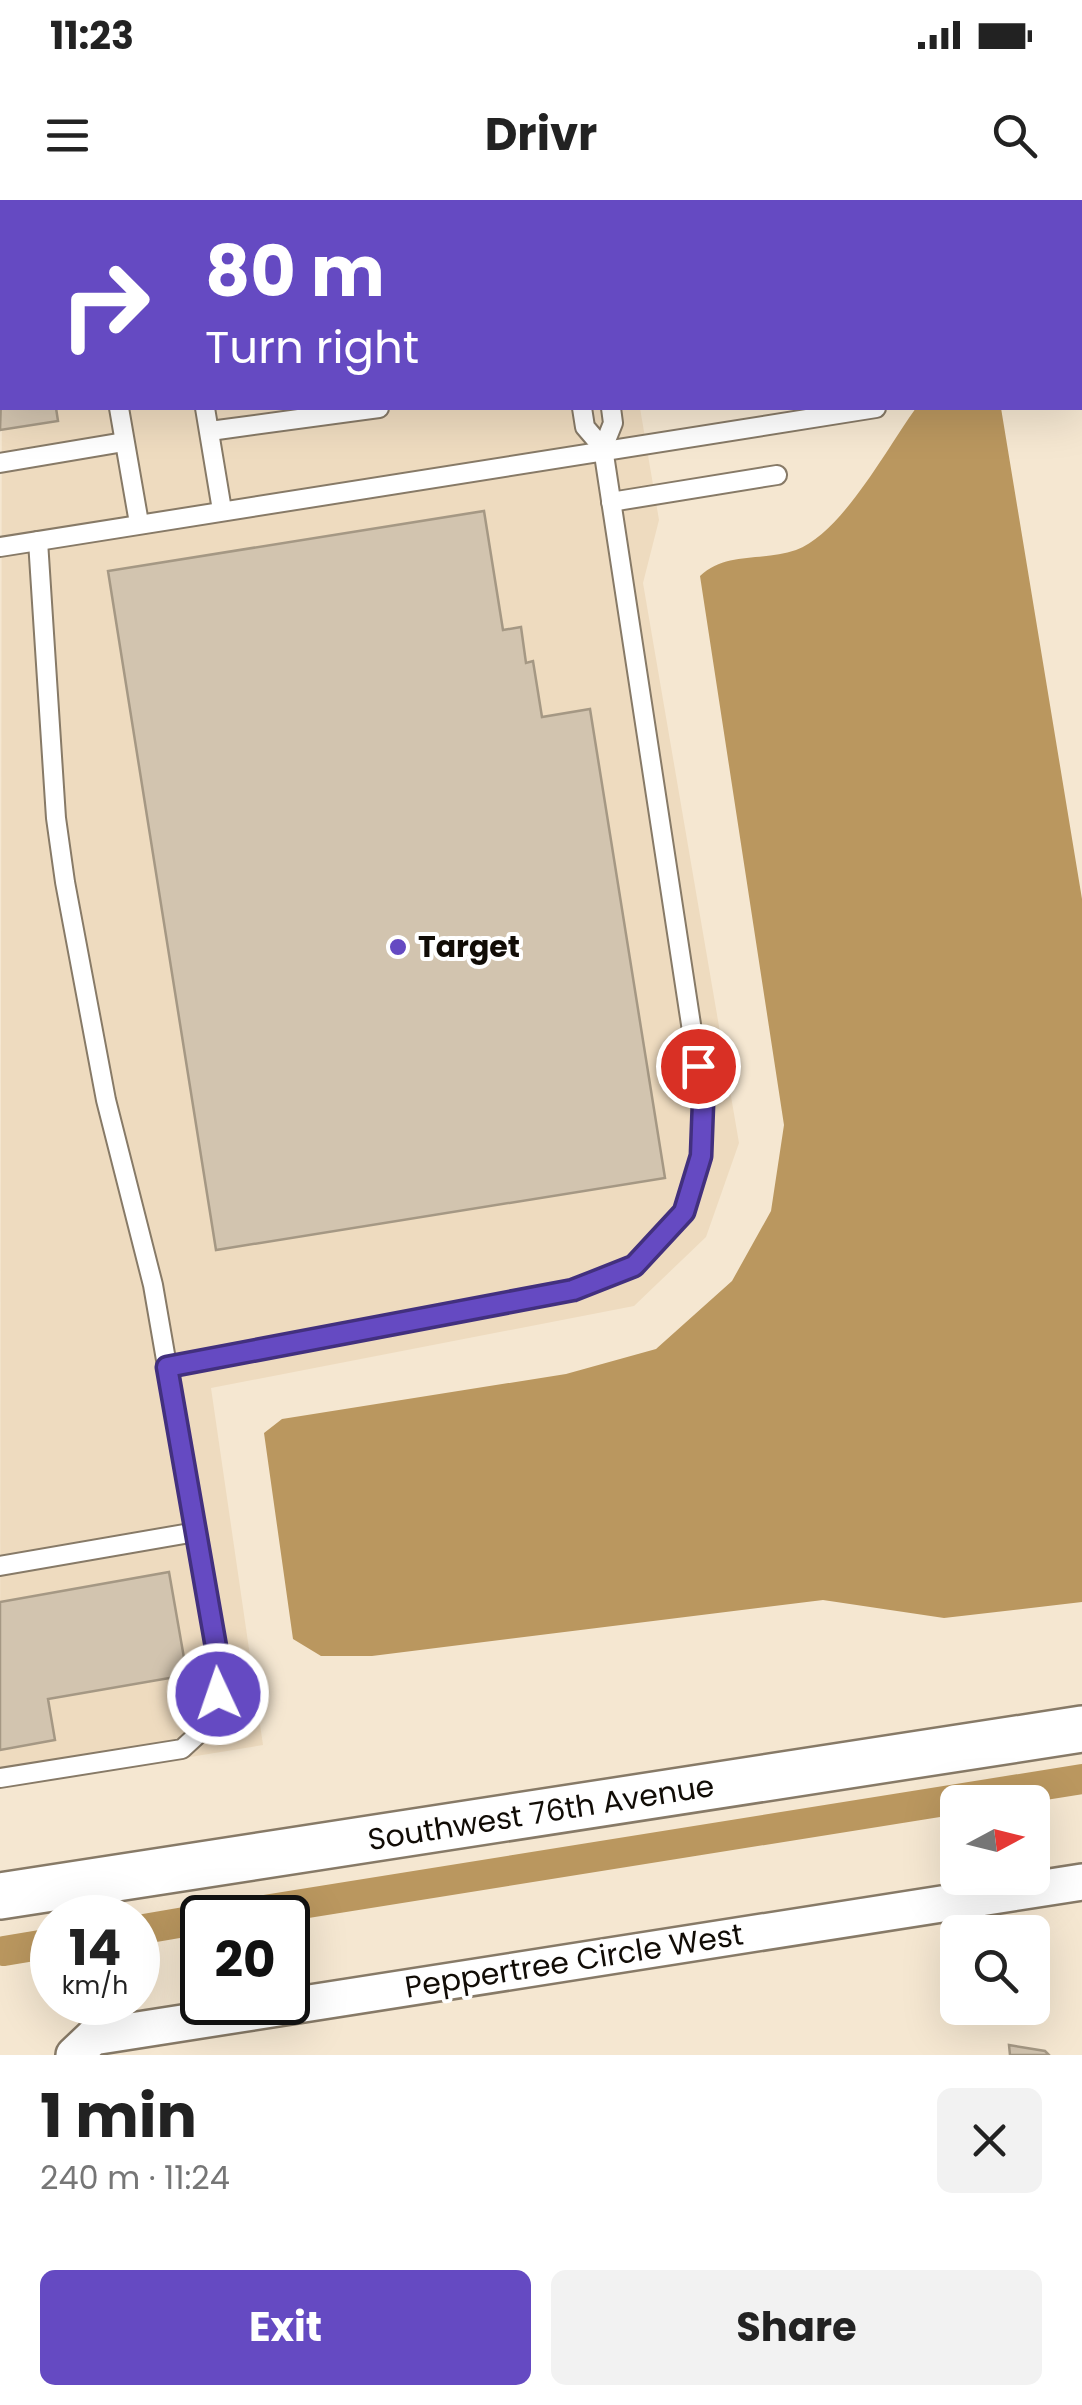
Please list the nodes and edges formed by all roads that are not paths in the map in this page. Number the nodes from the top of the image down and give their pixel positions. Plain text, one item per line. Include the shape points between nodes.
1 (119, 410) edge
2 (205, 410) edge
3 (365, 410) edge
4 (582, 410) edge
5 (610, 410) edge
6 (862, 410) edge
7 (210, 432) junction
8 (124, 442) junction
9 (603, 448) junction
10 (0, 463) edge
11 (777, 475) dead end
12 (611, 502) junction
13 (222, 510) junction
14 (139, 523) junction
15 (38, 541) junction
16 (0, 547) edge
17 (167, 1367) junction
18 (196, 1532) junction
19 (0, 1566) edge
20 (1082, 1729) edge
21 (0, 1778) edge
22 (1082, 1882) edge
23 (0, 1896) edge
24 (74, 2055) edge

1 - 8 lane
2 - 7 lane
3 - 7 lane
4 - 9 lane via 585,427
5 - 9 lane
6 - 9 lane
7 - 13 lane
8 - 10 lane
8 - 14 lane
9 - 12 lane
9 - 13 lane
11 - 12 lane
12 - 17 lane via 703,1103 701,1156 684,1212 634,1266 573,1290
13 - 14 lane
14 - 15 lane
15 - 16 lane
15 - 17 lane via 65,882 96,1056
17 - 18 lane
18 - 19 lane
18 - 21 lane via 219,1664 208,1725 182,1749
20 - 23 street, Southwest 76th Avenue
22 - 24 street, Peppertree Circle West via 93,2036

